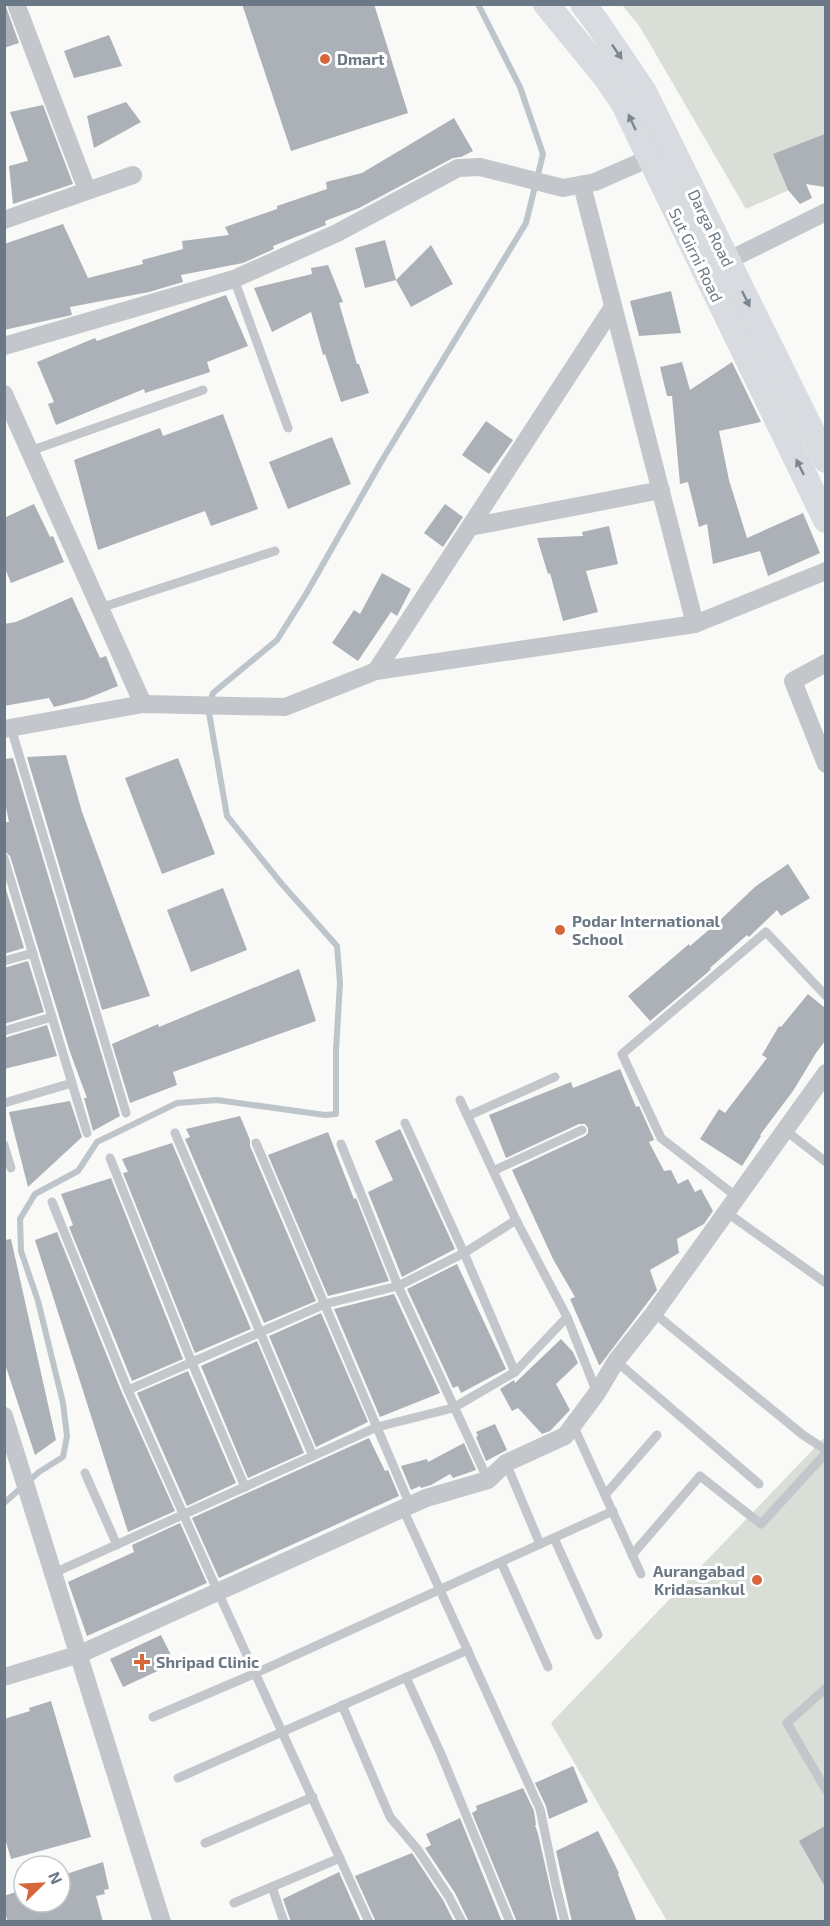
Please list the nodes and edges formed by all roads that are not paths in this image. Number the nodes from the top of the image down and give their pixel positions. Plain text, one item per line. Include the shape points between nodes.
1 (16, 4) edge
2 (546, 4) edge
3 (583, 4) edge
4 (660, 153) junction
5 (134, 175) dead end
6 (582, 185) junction
7 (87, 190) junction
8 (825, 212) edge
9 (4, 220) edge
10 (727, 261) junction
11 (704, 272) junction
12 (234, 279) junction
13 (613, 307) junction
14 (4, 346) edge
15 (203, 390) dead end
16 (4, 394) edge
17 (288, 428) dead end
18 (30, 451) junction
19 (825, 460) edge
20 (661, 490) junction
21 (825, 520) edge
22 (470, 527) junction
23 (274, 551) dead end
24 (825, 571) edge
25 (100, 608) junction
26 (695, 624) junction
27 (825, 663) edge
28 (376, 671) junction
29 (143, 704) junction
30 (8, 728) edge
31 (825, 764) edge
32 (4, 858) edge
33 (9, 888) edge
34 (33, 953) junction
35 (4, 961) edge
36 (825, 996) edge
37 (52, 1017) junction
38 (4, 1031) edge
39 (825, 1073) edge
40 (555, 1077) dead end
41 (72, 1083) junction
42 (460, 1100) dead end
43 (4, 1103) edge
44 (126, 1113) dead end
45 (468, 1116) junction
46 (405, 1122) dead end
47 (582, 1130) dead end
48 (785, 1130) junction
49 (174, 1132) dead end
50 (87, 1133) dead end
51 (256, 1143) dead end
52 (342, 1144) dead end
53 (4, 1145) edge
54 (110, 1158) dead end
55 (825, 1162) edge
56 (11, 1168) dead end
57 (493, 1171) junction
58 (52, 1202) dead end
59 (731, 1204) junction
60 (516, 1220) junction
61 (464, 1253) junction
62 (825, 1283) edge
63 (398, 1286) junction
64 (325, 1304) junction
65 (654, 1312) junction
66 (567, 1317) junction
67 (260, 1333) junction
68 (616, 1361) junction
69 (192, 1362) junction
70 (514, 1372) junction
71 (128, 1390) junction
72 (597, 1393) junction
73 (453, 1408) junction
74 (4, 1416) edge
75 (573, 1425) junction
76 (377, 1427) junction
77 (657, 1435) dead end
78 (825, 1451) edge
79 (313, 1456) junction
80 (506, 1463) junction
81 (85, 1473) dead end
82 (488, 1480) junction
83 (759, 1484) dead end
84 (246, 1487) junction
85 (605, 1495) junction
86 (407, 1507) junction
87 (612, 1511) junction
88 (184, 1515) junction
89 (554, 1538) junction
90 (540, 1544) junction
91 (117, 1545) junction
92 (632, 1555) junction
93 (501, 1562) junction
94 (54, 1574) junction
95 (641, 1575) dead end
96 (440, 1590) junction
97 (218, 1592) junction
98 (598, 1635) dead end
99 (468, 1650) junction
100 (80, 1654) junction
101 (548, 1667) dead end
102 (256, 1672) junction
103 (4, 1677) edge
104 (406, 1677) junction
105 (825, 1688) edge
106 (342, 1705) junction
107 (153, 1717) dead end
108 (282, 1731) junction
109 (178, 1778) dead end
110 (825, 1790) edge
111 (313, 1797) junction
112 (205, 1843) dead end
113 (340, 1858) junction
114 (272, 1887) junction
115 (234, 1903) dead end
116 (162, 1922) edge
117 (284, 1922) edge
118 (369, 1922) edge
119 (462, 1922) edge
120 (510, 1922) edge
121 (565, 1922) edge

1 - 7 street
4 -> 2 main road, Sut Girni Road via 605,76
3 -> 4 main road, Darga Road via 644,92
4 - 6 street
4 - 10 main road, Darga Road
4 - 11 main road, Sut Girni Road
5 - 7 street
6 - 12 street via 563,188 480,167 458,168 337,233
6 - 13 street
7 - 9 street
8 - 10 street
10 - 11 street
10 -> 19 main road, Darga Road
21 -> 11 main road, Sut Girni Road
12 - 14 street
12 - 17 lane
13 - 20 street
13 - 22 street
15 - 18 lane
16 - 18 street
18 - 25 street
20 - 22 street
20 - 26 street
22 - 28 street
23 - 25 lane
24 - 26 street
25 - 29 street
26 - 28 street
27 - 31 street via 793,681
28 - 29 street via 285,707
29 - 30 street
30 - 44 lane
32 - 33 lane
33 - 34 lane
34 - 35 lane
34 - 37 lane
36 - 59 lane via 766,932 622,1054 661,1138
37 - 38 lane
37 - 41 lane
39 - 48 street
40 - 45 lane
41 - 43 lane
41 - 50 lane
42 - 45 lane
45 - 57 lane
46 - 61 lane
47 - 57 lane
48 - 55 lane
48 - 59 street
49 - 67 lane
51 - 64 lane
52 - 63 lane
53 - 56 lane
54 - 69 lane
57 - 60 lane
58 - 71 lane
59 - 62 lane
59 - 65 street
60 - 61 lane
60 - 66 lane
61 - 63 lane
61 - 70 lane
63 - 64 lane
63 - 73 lane
64 - 67 lane
64 - 76 lane
65 - 68 street
65 - 78 lane
66 - 70 lane
66 - 72 lane
67 - 69 lane
67 - 79 lane
68 - 72 street
68 - 83 lane
69 - 71 lane
69 - 84 lane
70 - 73 lane
71 - 88 lane
72 - 75 street
73 - 76 lane
73 - 82 lane
74 - 94 street
75 - 80 street via 565,1436
75 - 85 lane
76 - 79 lane
76 - 86 lane
77 - 85 lane
78 - 92 lane via 760,1524 700,1476
79 - 84 lane
80 - 82 street
80 - 90 lane
81 - 91 lane
82 - 86 street
84 - 88 lane
85 - 87 lane
86 - 96 lane
86 - 97 street
87 - 89 lane
87 - 92 lane
88 - 91 lane
88 - 97 lane
89 - 90 lane
89 - 98 lane
90 - 93 lane
91 - 94 lane
92 - 95 lane
93 - 96 lane
93 - 101 lane
94 - 100 street
96 - 99 lane
96 - 102 lane
97 - 100 street
97 - 102 lane
99 - 104 lane
99 - 121 lane via 540,1809
100 - 103 street
100 - 116 street
102 - 107 lane
102 - 108 lane
104 - 106 lane
104 - 120 lane
105 - 110 lane via 787,1723
106 - 108 lane
106 - 119 lane via 390,1817 418,1850
108 - 109 lane
108 - 111 lane
111 - 112 lane
111 - 113 lane
113 - 114 lane
113 - 118 lane
114 - 115 lane
114 - 117 lane

